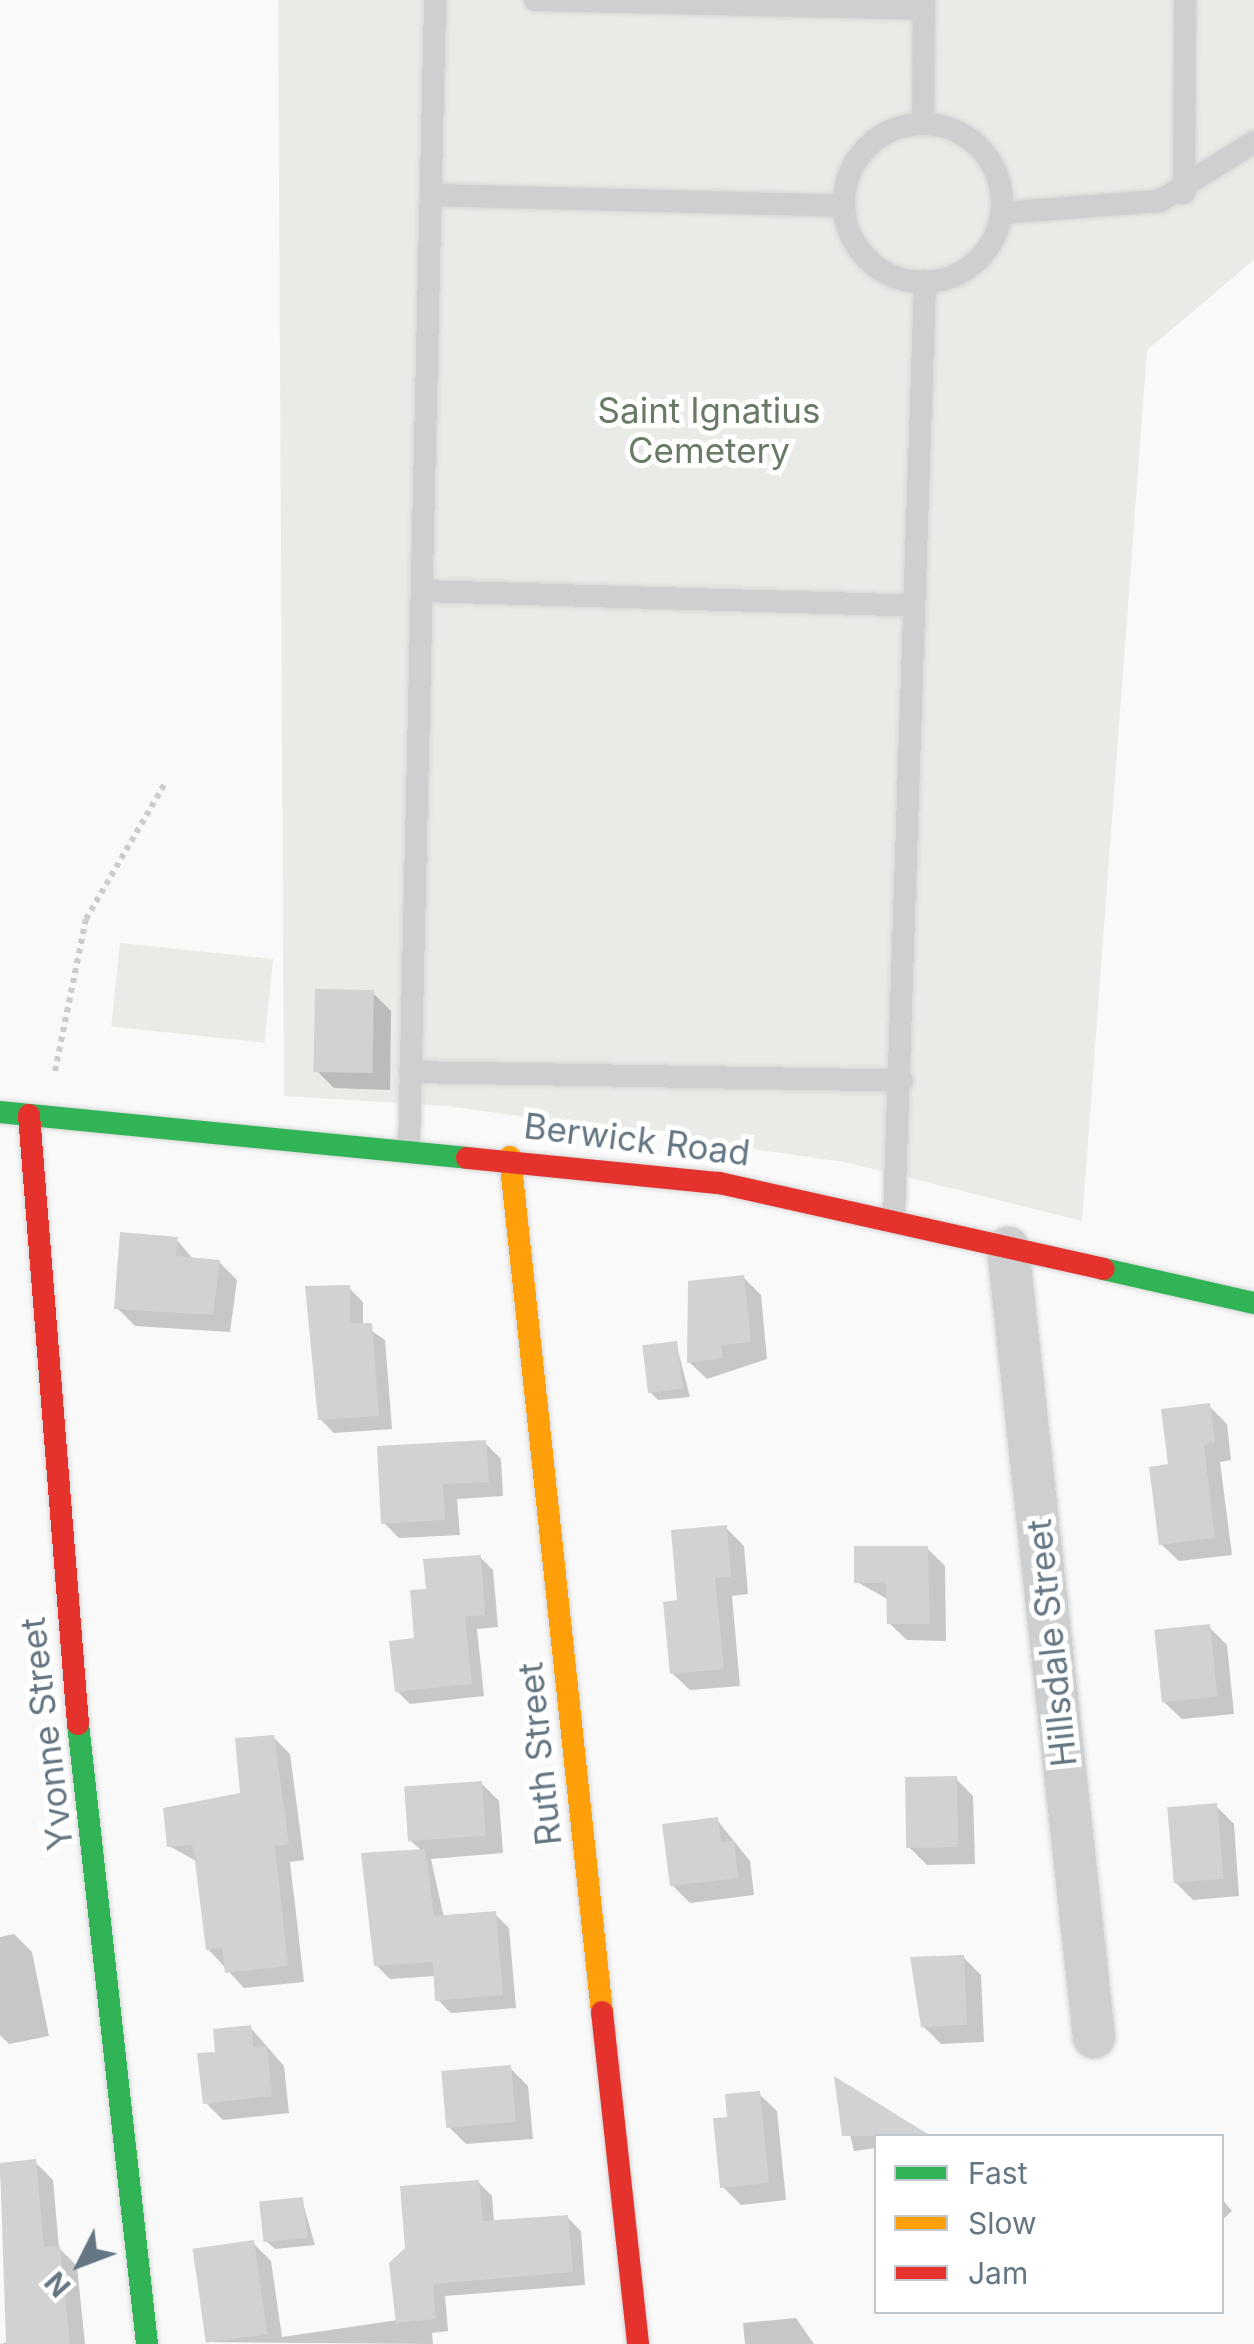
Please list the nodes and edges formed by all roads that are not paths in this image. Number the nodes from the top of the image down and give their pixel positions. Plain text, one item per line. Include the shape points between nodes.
1 (435, 0) edge
2 (535, 0) edge
3 (1185, 0) edge
4 (924, 4) edge
5 (923, 121) junction
6 (1254, 142) edge
7 (1184, 194) junction
8 (432, 195) junction
9 (843, 206) junction
10 (1001, 213) junction
11 (924, 282) junction
12 (422, 591) junction
13 (914, 606) junction
14 (410, 1072) junction
15 (902, 1080) junction
16 (0, 1112) edge
17 (40, 1116) junction
18 (409, 1150) junction
19 (510, 1158) junction
20 (894, 1218) junction
21 (1008, 1248) junction
22 (1254, 1303) edge
23 (1094, 2036) dead end
24 (147, 2344) edge
25 (638, 2344) edge

1 - 8 lane
2 - 4 lane
3 - 7 lane
4 - 5 lane
5 - 9 lane via 865,148 846,179
5 - 10 lane via 978,146 995,174
6 - 7 lane
7 - 10 lane via 1132,208
8 - 9 lane
8 - 12 lane
9 - 11 lane via 855,244 872,261
10 - 11 lane via 977,265
11 - 13 lane
12 - 13 lane
12 - 14 lane
13 - 15 lane
14 - 15 lane
14 - 18 lane
15 - 20 lane
16 - 17 street, Berwick Road
17 - 18 street, Berwick Road
17 - 24 street, Yvonne Street via 53,1492
18 - 19 street, Berwick Road
19 - 20 street, Berwick Road
19 - 25 street, Ruth Street
20 - 21 street, Berwick Road
21 - 22 street, Berwick Road
21 - 23 street, Hillsdale Street

